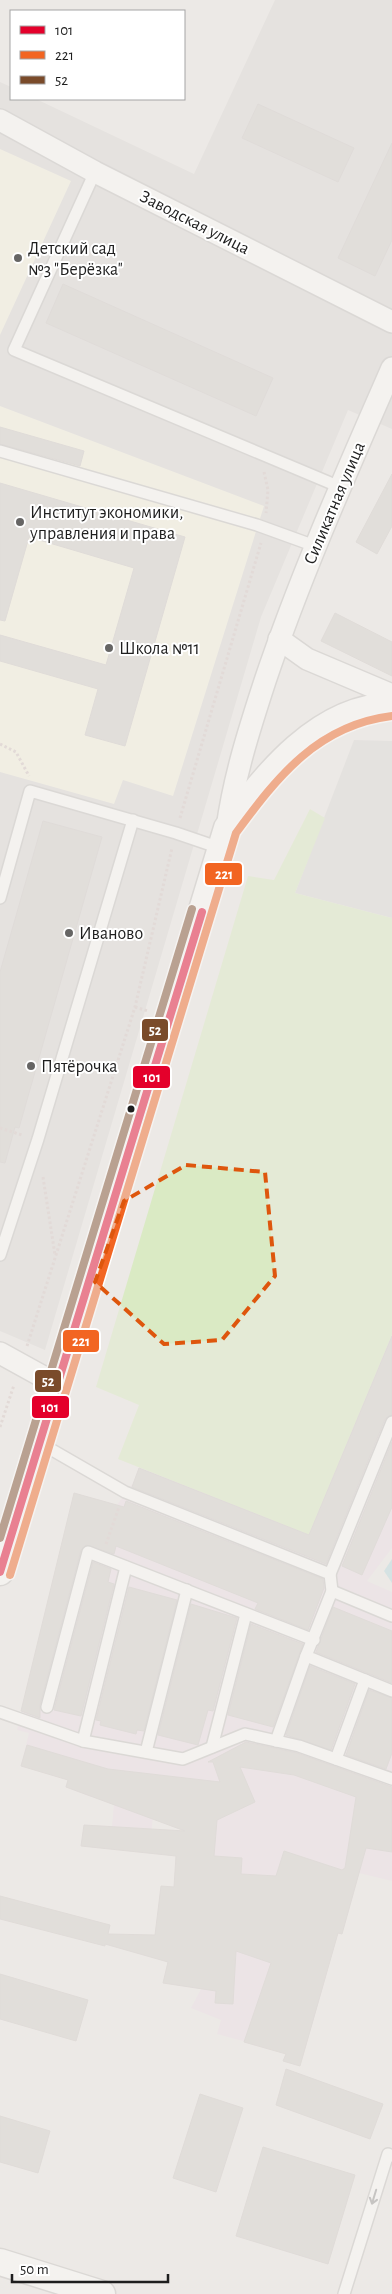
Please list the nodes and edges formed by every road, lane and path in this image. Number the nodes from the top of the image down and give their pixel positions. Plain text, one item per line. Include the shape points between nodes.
1 (0, 120) edge
2 (95, 172) junction
3 (392, 322) edge
4 (392, 368) edge
5 (0, 450) edge
6 (261, 454) junction
7 (340, 487) junction
8 (266, 528) junction
9 (315, 546) junction
10 (279, 640) junction
11 (392, 695) edge
12 (392, 706) edge
13 (0, 744) edge
14 (30, 790) junction
15 (133, 820) junction
16 (176, 833) junction
17 (223, 838) junction
18 (4, 865) edge
19 (0, 898) edge
20 (0, 1254) edge
21 (0, 1353) edge
22 (21, 1365) junction
23 (58, 1385) junction
24 (392, 1422) edge
25 (0, 1427) edge
26 (40, 1443) junction
27 (124, 1492) junction
28 (101, 1557) junction
29 (126, 1567) junction
30 (0, 1572) edge
31 (330, 1574) junction
32 (187, 1590) junction
33 (332, 1591) junction
34 (246, 1614) junction
35 (392, 1616) edge
36 (314, 1640) junction
37 (306, 1656) junction
38 (365, 1680) junction
39 (392, 1691) edge
40 (47, 1707) dead end
41 (0, 1712) edge
42 (83, 1741) junction
43 (276, 1741) junction
44 (212, 1747) junction
45 (146, 1752) junction
46 (336, 1759) junction
47 (392, 1779) edge
48 (392, 2156) edge
49 (0, 2262) edge
50 (61, 2288) edge
51 (102, 2294) edge
52 (344, 2294) edge

1 - 2 street, Заводская улица
2 - 3 street, Заводская улица
2 - 6 lane via 14,350
4 - 7 street, Силикатная улица
5 - 8 lane
6 - 7 lane
6 - 8 path via 268,490
7 - 9 street, Силикатная улица
8 - 9 lane
8 - 16 path
9 - 10 street, Силикатная улица
10 - 11 street via 307,658
10 - 17 street, Силикатная улица via 239,761
12 - 17 street via 359,712 329,725 296,747 260,784
13 - 14 path via 16,752 32,781
14 - 15 lane
14 - 18 lane
15 - 16 lane
15 - 20 lane via 38,1139
16 - 17 lane
16 - 22 path via 134,1007
17 - 23 street
18 - 19 lane
21 - 22 street
22 - 23 street
22 - 25 path
23 - 26 street
24 - 31 lane
26 - 27 lane
26 - 30 street
27 - 28 path
27 - 31 lane
28 - 29 lane
28 - 40 lane via 88,1552
29 - 32 lane
29 - 42 lane
31 - 33 lane
32 - 34 lane
32 - 45 lane
33 - 35 lane
33 - 36 lane
34 - 36 lane
34 - 44 lane
36 - 37 lane
37 - 38 lane
37 - 43 lane
38 - 39 lane
38 - 46 lane
41 - 42 lane
42 - 45 lane
43 - 44 lane via 245,1734
43 - 46 lane
44 - 45 lane via 183,1759
46 - 47 lane
48 -> 52 lane via 388,2154
49 - 50 street
50 - 51 street

